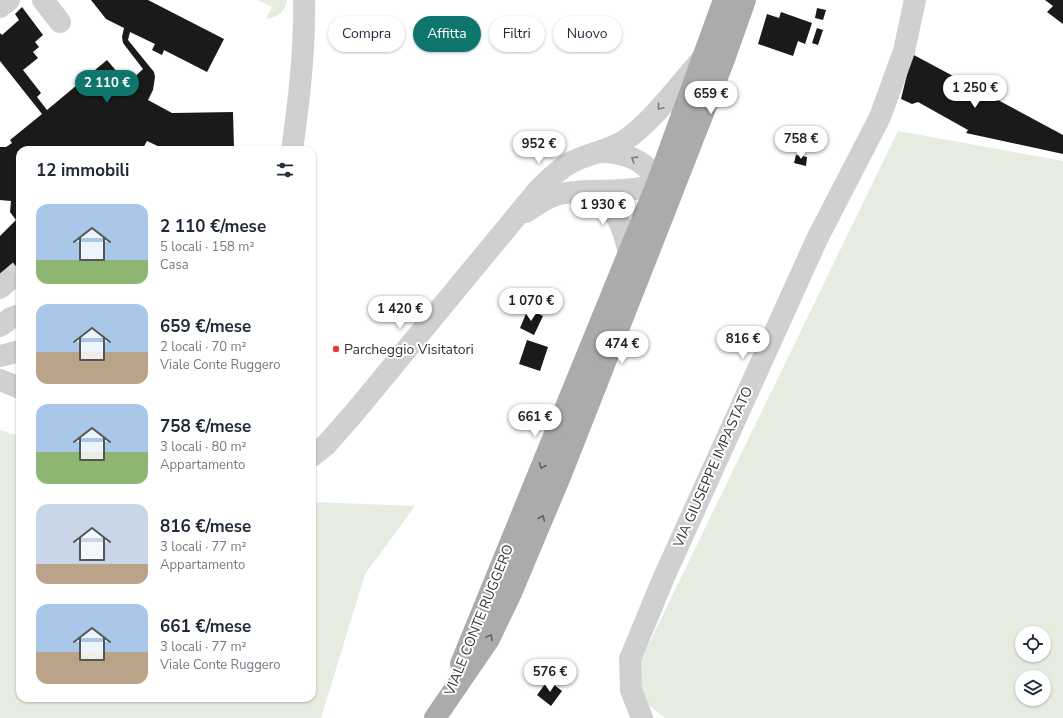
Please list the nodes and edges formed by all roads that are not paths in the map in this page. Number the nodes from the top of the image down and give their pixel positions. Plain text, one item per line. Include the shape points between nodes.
1 (9, 0) edge
2 (43, 0) edge
3 (304, 0) edge
4 (724, 0) edge
5 (745, 0) edge
6 (915, 0) edge
7 (0, 7) edge
8 (738, 20) junction
9 (60, 22) dead end
10 (704, 57) junction
11 (293, 146) edge
12 (601, 152) junction
13 (657, 184) junction
14 (587, 192) junction
15 (509, 224) junction
16 (629, 253) junction
17 (16, 316) edge
18 (0, 326) edge
19 (16, 352) edge
20 (0, 356) edge
21 (0, 380) edge
22 (16, 386) edge
23 (316, 453) edge
24 (568, 456) junction
25 (440, 711) edge
26 (642, 718) edge

1 - 7 street
2 - 9 street
3 - 11 street via 305,32
4 - 10 main road, VIALE CONTE RUGGERO
5 - 8 main road, VIALE CONTE RUGGERO
6 - 26 street, VIA GIUSEPPE IMPASTATO via 904,51 880,117 817,239 664,577 630,659 631,690
8 - 13 street via 712,66 667,177
8 - 24 main road, VIALE CONTE RUGGERO
10 -> 12 street via 646,124 615,147
10 - 13 main road, VIALE CONTE RUGGERO
13 -> 12 street via 649,168 626,154
12 - 15 street via 576,160 557,171
13 - 14 street via 643,188
13 - 16 main road, VIALE CONTE RUGGERO
13 - 24 street via 659,199 578,407
14 - 15 street via 557,195 539,203
14 - 16 street via 601,198 616,214 624,230
15 - 23 street via 355,412
16 -> 25 main road, VIALE CONTE RUGGERO
17 - 18 street
19 - 20 street
21 - 22 street
25 -> 24 main road, VIALE CONTE RUGGERO via 489,639

